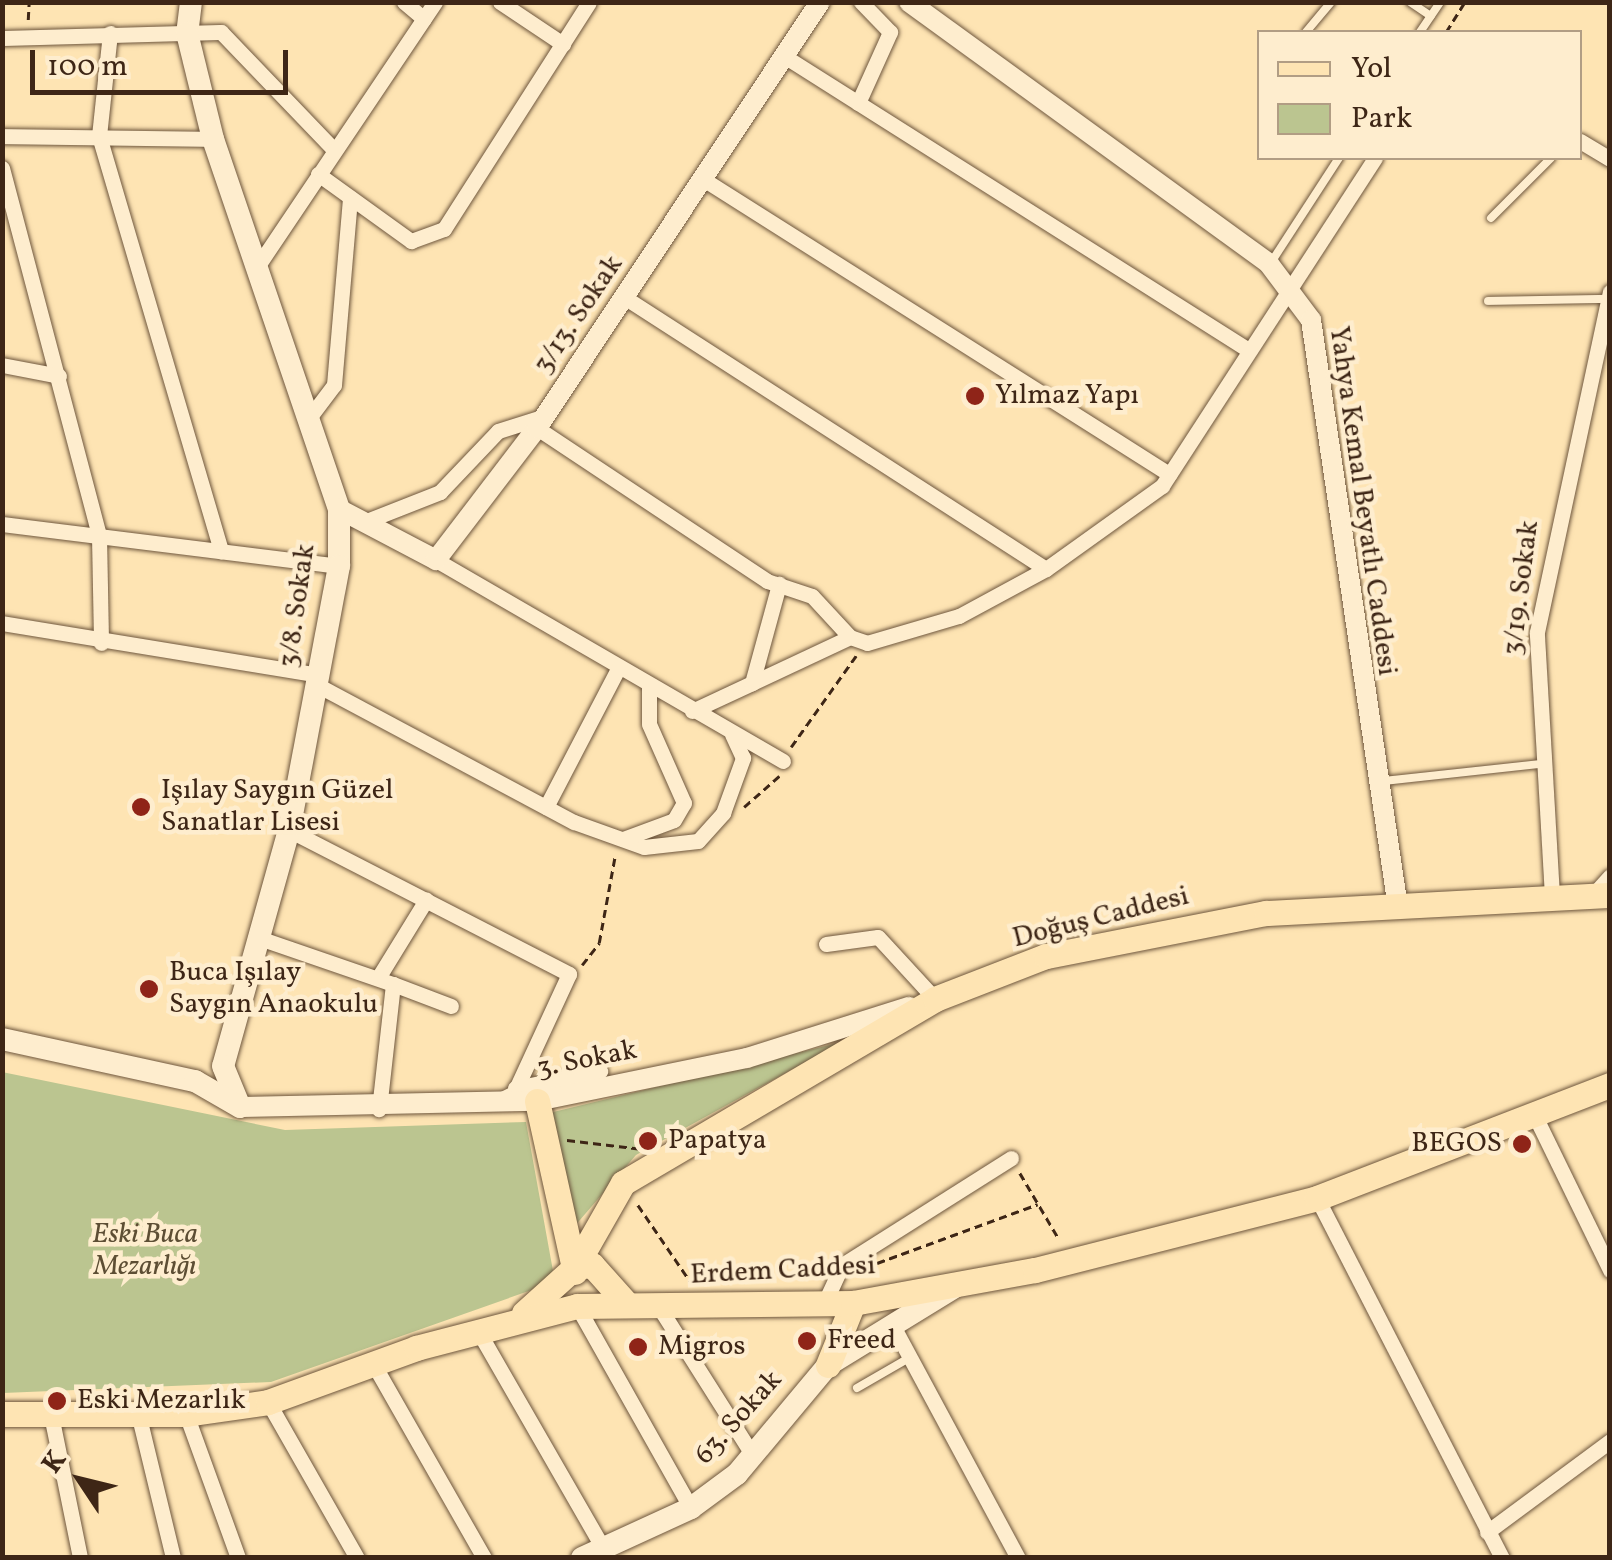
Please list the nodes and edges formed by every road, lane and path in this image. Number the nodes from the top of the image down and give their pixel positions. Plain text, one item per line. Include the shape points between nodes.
1 (191, 2) edge
2 (404, 2) edge
3 (436, 2) edge
4 (500, 2) edge
5 (589, 2) edge
6 (820, 2) edge
7 (862, 2) edge
8 (1331, 2) edge
9 (1410, 2) edge
10 (1440, 2) edge
11 (1466, 2) edge
12 (915, 4) edge
13 (1431, 16) junction
14 (424, 20) junction
15 (1308, 30) edge
16 (1421, 30) edge
17 (1447, 30) edge
18 (110, 33) junction
19 (187, 33) junction
20 (2, 38) edge
21 (562, 44) junction
22 (784, 56) junction
23 (858, 103) junction
24 (2, 136) edge
25 (99, 136) junction
26 (213, 139) junction
27 (1582, 142) edge
28 (334, 150) junction
29 (1610, 158) edge
30 (1338, 160) edge
31 (1374, 160) edge
32 (1548, 160) edge
33 (2, 168) edge
34 (318, 174) junction
35 (703, 179) junction
36 (350, 198) junction
37 (9, 214) edge
38 (1490, 218) dead end
39 (258, 264) junction
40 (1269, 264) junction
41 (1287, 286) junction
42 (624, 297) junction
43 (1609, 297) edge
44 (1488, 301) dead end
45 (1247, 349) junction
46 (2, 365) edge
47 (60, 376) junction
48 (309, 418) junction
49 (541, 422) junction
50 (1169, 474) junction
51 (339, 509) junction
52 (364, 522) junction
53 (2, 524) edge
54 (99, 536) junction
55 (221, 551) junction
56 (436, 560) junction
57 (339, 566) junction
58 (1046, 569) junction
59 (773, 582) junction
60 (2, 622) edge
61 (850, 636) junction
62 (101, 643) junction
63 (867, 644) junction
64 (619, 668) junction
65 (318, 680) junction
66 (752, 684) junction
67 (649, 685) junction
68 (692, 711) junction
69 (732, 734) junction
70 (782, 761) junction
71 (1539, 764) junction
72 (1373, 782) junction
73 (546, 807) junction
74 (723, 813) junction
75 (290, 830) junction
76 (610, 837) junction
77 (1604, 889) edge
78 (1552, 896) junction
79 (426, 900) junction
80 (1397, 901) junction
81 (262, 939) junction
82 (826, 944) dead end
83 (568, 974) junction
84 (386, 981) junction
85 (935, 998) junction
86 (451, 1006) dead end
87 (2, 1038) edge
88 (2, 1054) edge
89 (600, 1072) dead end
90 (1610, 1085) edge
91 (526, 1095) junction
92 (240, 1107) junction
93 (378, 1109) junction
94 (1534, 1114) junction
95 (546, 1141) junction
96 (1011, 1158) joint
97 (656, 1160) junction
98 (623, 1183) junction
99 (1317, 1198) junction
100 (1038, 1204) junction
101 (856, 1256) junction
102 (1073, 1262) junction
103 (575, 1267) junction
104 (1610, 1270) edge
105 (960, 1283) junction
106 (853, 1303) junction
107 (626, 1304) junction
108 (824, 1304) junction
109 (577, 1306) junction
110 (707, 1306) junction
111 (659, 1307) junction
112 (893, 1326) junction
113 (484, 1327) junction
114 (910, 1358) junction
115 (828, 1364) junction
116 (374, 1365) junction
117 (856, 1388) dead end
118 (268, 1402) junction
119 (138, 1413) junction
120 (2, 1414) edge
121 (186, 1414) junction
122 (51, 1415) junction
123 (1610, 1440) edge
124 (752, 1454) junction
125 (690, 1508) junction
126 (1488, 1532) junction
127 (608, 1552) edge
128 (80, 1558) edge
129 (173, 1558) edge
130 (238, 1558) edge
131 (357, 1558) edge
132 (484, 1558) edge
133 (1018, 1558) edge
134 (1502, 1558) edge

1 - 19 main road, 3/8. Sokak
2 - 14 street
3 - 14 street
4 - 21 street
5 - 21 street
6 - 22 street, 3/13. Sokak
7 - 23 street via 890,32
8 - 15 lane
9 - 13 lane
10 - 13 lane
11 - 17 path
12 - 40 street, Yahya Kemal Beyatlı Caddesi
13 - 16 lane
14 - 28 street
18 - 19 street
18 - 20 street
18 - 25 street
19 - 26 main road, 3/8. Sokak
19 - 28 street via 221,32
21 - 36 street via 444,229 410,241
22 - 23 street
22 - 35 street, 3/13. Sokak
23 - 45 street
24 - 25 street
25 - 26 street
25 - 55 street
26 - 39 main road, 3/8. Sokak
27 - 29 street
28 - 34 street
30 - 40 lane
31 - 41 street
32 - 38 lane
33 - 37 street
34 - 36 street
34 - 39 street
35 - 42 street, 3/13. Sokak
35 - 50 street
36 - 48 street via 334,385
37 - 47 street
39 - 48 main road, 3/8. Sokak
40 - 41 street, Yahya Kemal Beyatlı Caddesi
41 - 45 street
41 - 72 street, Yahya Kemal Beyatlı Caddesi via 1311,320
42 - 49 street, 3/13. Sokak
42 - 58 street
43 - 44 lane
43 - 71 street, 3/19. Sokak via 1537,632
45 - 50 street
46 - 47 street
47 - 54 street
48 - 51 main road, 3/8. Sokak
49 - 52 street via 498,430 440,492
49 - 56 street, 3/13. Sokak
49 - 59 street
50 - 58 street
51 - 52 street
51 - 57 main road, 3/8. Sokak
52 - 56 street
53 - 54 street
54 - 55 street
54 - 62 street
55 - 57 street
56 - 64 street
57 - 65 main road, 3/8. Sokak
58 - 63 street via 959,616
59 - 61 street via 812,596
59 - 66 street
60 - 62 street
61 - 63 street
61 - 66 street
62 - 65 street
63 - 70 path
64 - 67 street
64 - 73 street
65 - 73 street
65 - 75 main road, 3/8. Sokak
66 - 68 street
67 - 68 street
67 - 76 street via 649,724 684,803 674,820
68 - 69 street
69 - 70 street
69 - 74 street via 743,758
70 - 74 path via 761,798
71 - 72 lane
71 - 78 street, 3/19. Sokak
72 - 80 street, Yahya Kemal Beyatlı Caddesi
73 - 76 street
74 - 76 street via 698,841
75 - 79 street
75 - 81 main road, 3/8. Sokak
76 - 83 path via 615,857 599,942
77 - 78 main road, Doğuş Caddesi
78 - 80 main road, Doğuş Caddesi
79 - 83 street
79 - 84 street
80 - 85 main road, Doğuş Caddesi via 1144,934 1046,956
81 - 84 street
81 - 92 main road, 3/8. Sokak via 222,1066
82 - 85 street via 878,938
83 - 91 street
84 - 86 street
84 - 93 street
85 - 91 street, 3. Sokak via 748,1058
85 - 97 main road, Doğuş Caddesi
87 - 92 main road, 3. Sokak via 195,1081
88 - 92 main road, 3. Sokak
89 - 91 street
90 - 94 main road, Erdem Caddesi
91 - 93 street, 3. Sokak via 493,1104
91 - 95 main road
92 - 93 street, 3. Sokak
94 - 99 main road, Erdem Caddesi
94 - 104 street
95 - 97 path via 637,1145
95 - 103 main road
96 - 100 path
96 - 101 street
97 - 98 main road, Doğuş Caddesi
98 - 103 main road, Doğuş Caddesi
98 - 110 path
99 - 102 main road, Erdem Caddesi
99 - 126 street
100 - 101 path via 882,1265
100 - 102 path
101 - 108 street
102 - 105 main road, Erdem Caddesi
103 - 107 main road via 592,1265
103 - 109 main road
103 - 113 main road, Doğuş Caddesi via 532,1310
105 - 106 main road, Erdem Caddesi
105 - 112 main road, 63. Sokak
106 - 108 main road, Erdem Caddesi
106 - 115 main road
107 - 109 main road, Erdem Caddesi
107 - 111 main road, Erdem Caddesi
108 - 110 main road, Erdem Caddesi
109 - 113 main road, Erdem Caddesi
109 - 125 street
110 - 111 main road, Erdem Caddesi
111 - 124 street
112 - 114 street
112 - 115 main road, 63. Sokak
113 - 116 main road, Erdem Caddesi
113 - 127 street
114 - 117 lane
114 - 133 street
115 - 124 main road, 63. Sokak
116 - 118 main road, Erdem Caddesi
116 - 132 street
118 - 121 main road, Erdem Caddesi
118 - 131 street
119 - 121 main road, Erdem Caddesi
119 - 122 main road, Erdem Caddesi
119 - 129 street
120 - 122 main road, Erdem Caddesi
121 - 130 street
122 - 128 street
123 - 126 street
124 - 125 main road, 63. Sokak
125 - 127 main road, 63. Sokak
126 - 134 street

